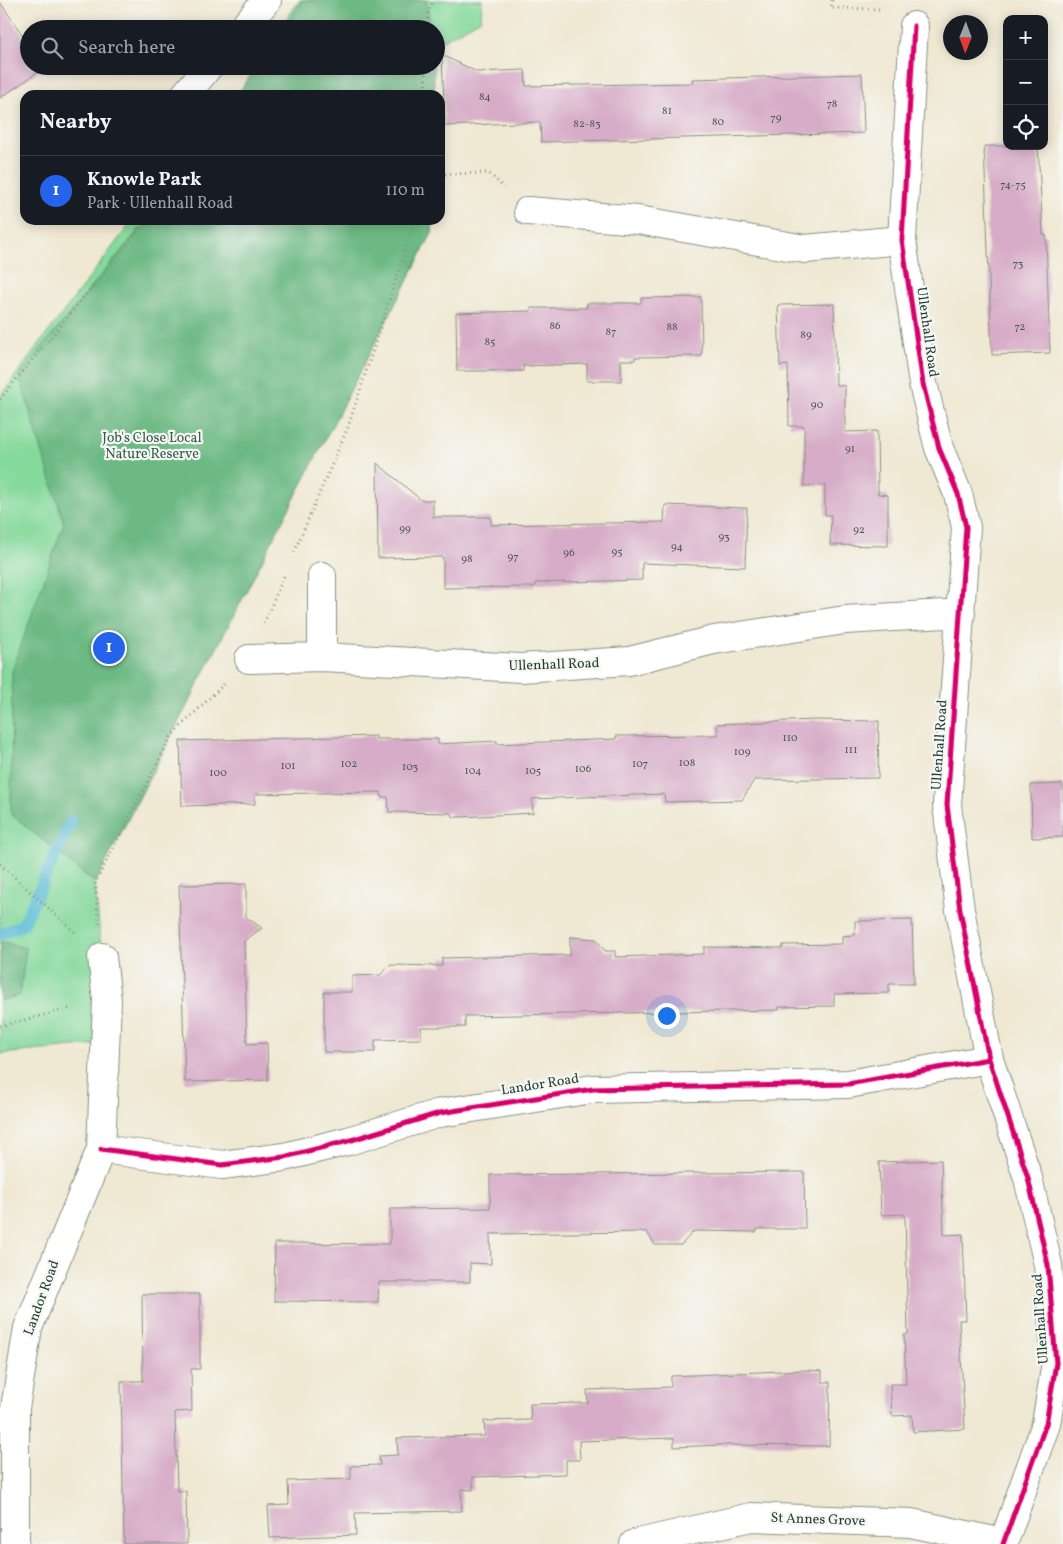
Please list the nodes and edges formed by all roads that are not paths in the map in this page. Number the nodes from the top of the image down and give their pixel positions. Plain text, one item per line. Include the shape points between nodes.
1 (267, 0) edge
2 (250, 20) edge
3 (914, 26) road end
4 (202, 75) edge
5 (188, 90) edge
6 (528, 211) road end
7 (902, 240) junction
8 (322, 576) dead end
9 (961, 613) junction
10 (322, 657) junction
11 (249, 659) road end
12 (102, 957) road end
13 (989, 1059) junction
14 (101, 1149) junction
15 (8, 1441) edge
16 (15, 1544) edge
17 (634, 1544) edge
18 (1003, 1544) edge

1 - 2 street
3 - 7 street, Ullenhall Road
4 - 5 street
6 - 7 street via 638,220 805,249
7 - 9 street, Ullenhall Road via 924,384 939,448 958,494 966,528
8 - 10 street
9 - 10 street, Ullenhall Road via 845,620 714,640 629,661 522,668
9 - 13 street, Ullenhall Road via 947,805 960,910
10 - 11 street, Ullenhall Road
12 - 14 street, Landor Road via 107,1000
13 - 14 street, Landor Road via 848,1084 593,1089 440,1114 348,1142 284,1157 222,1165
13 - 18 street, Ullenhall Road via 1028,1178 1048,1265 1056,1363 1046,1424
14 - 15 street, Landor Road via 28,1328
15 - 16 street, Landor Road
17 - 18 street, St Annes Grove via 751,1517 911,1524

